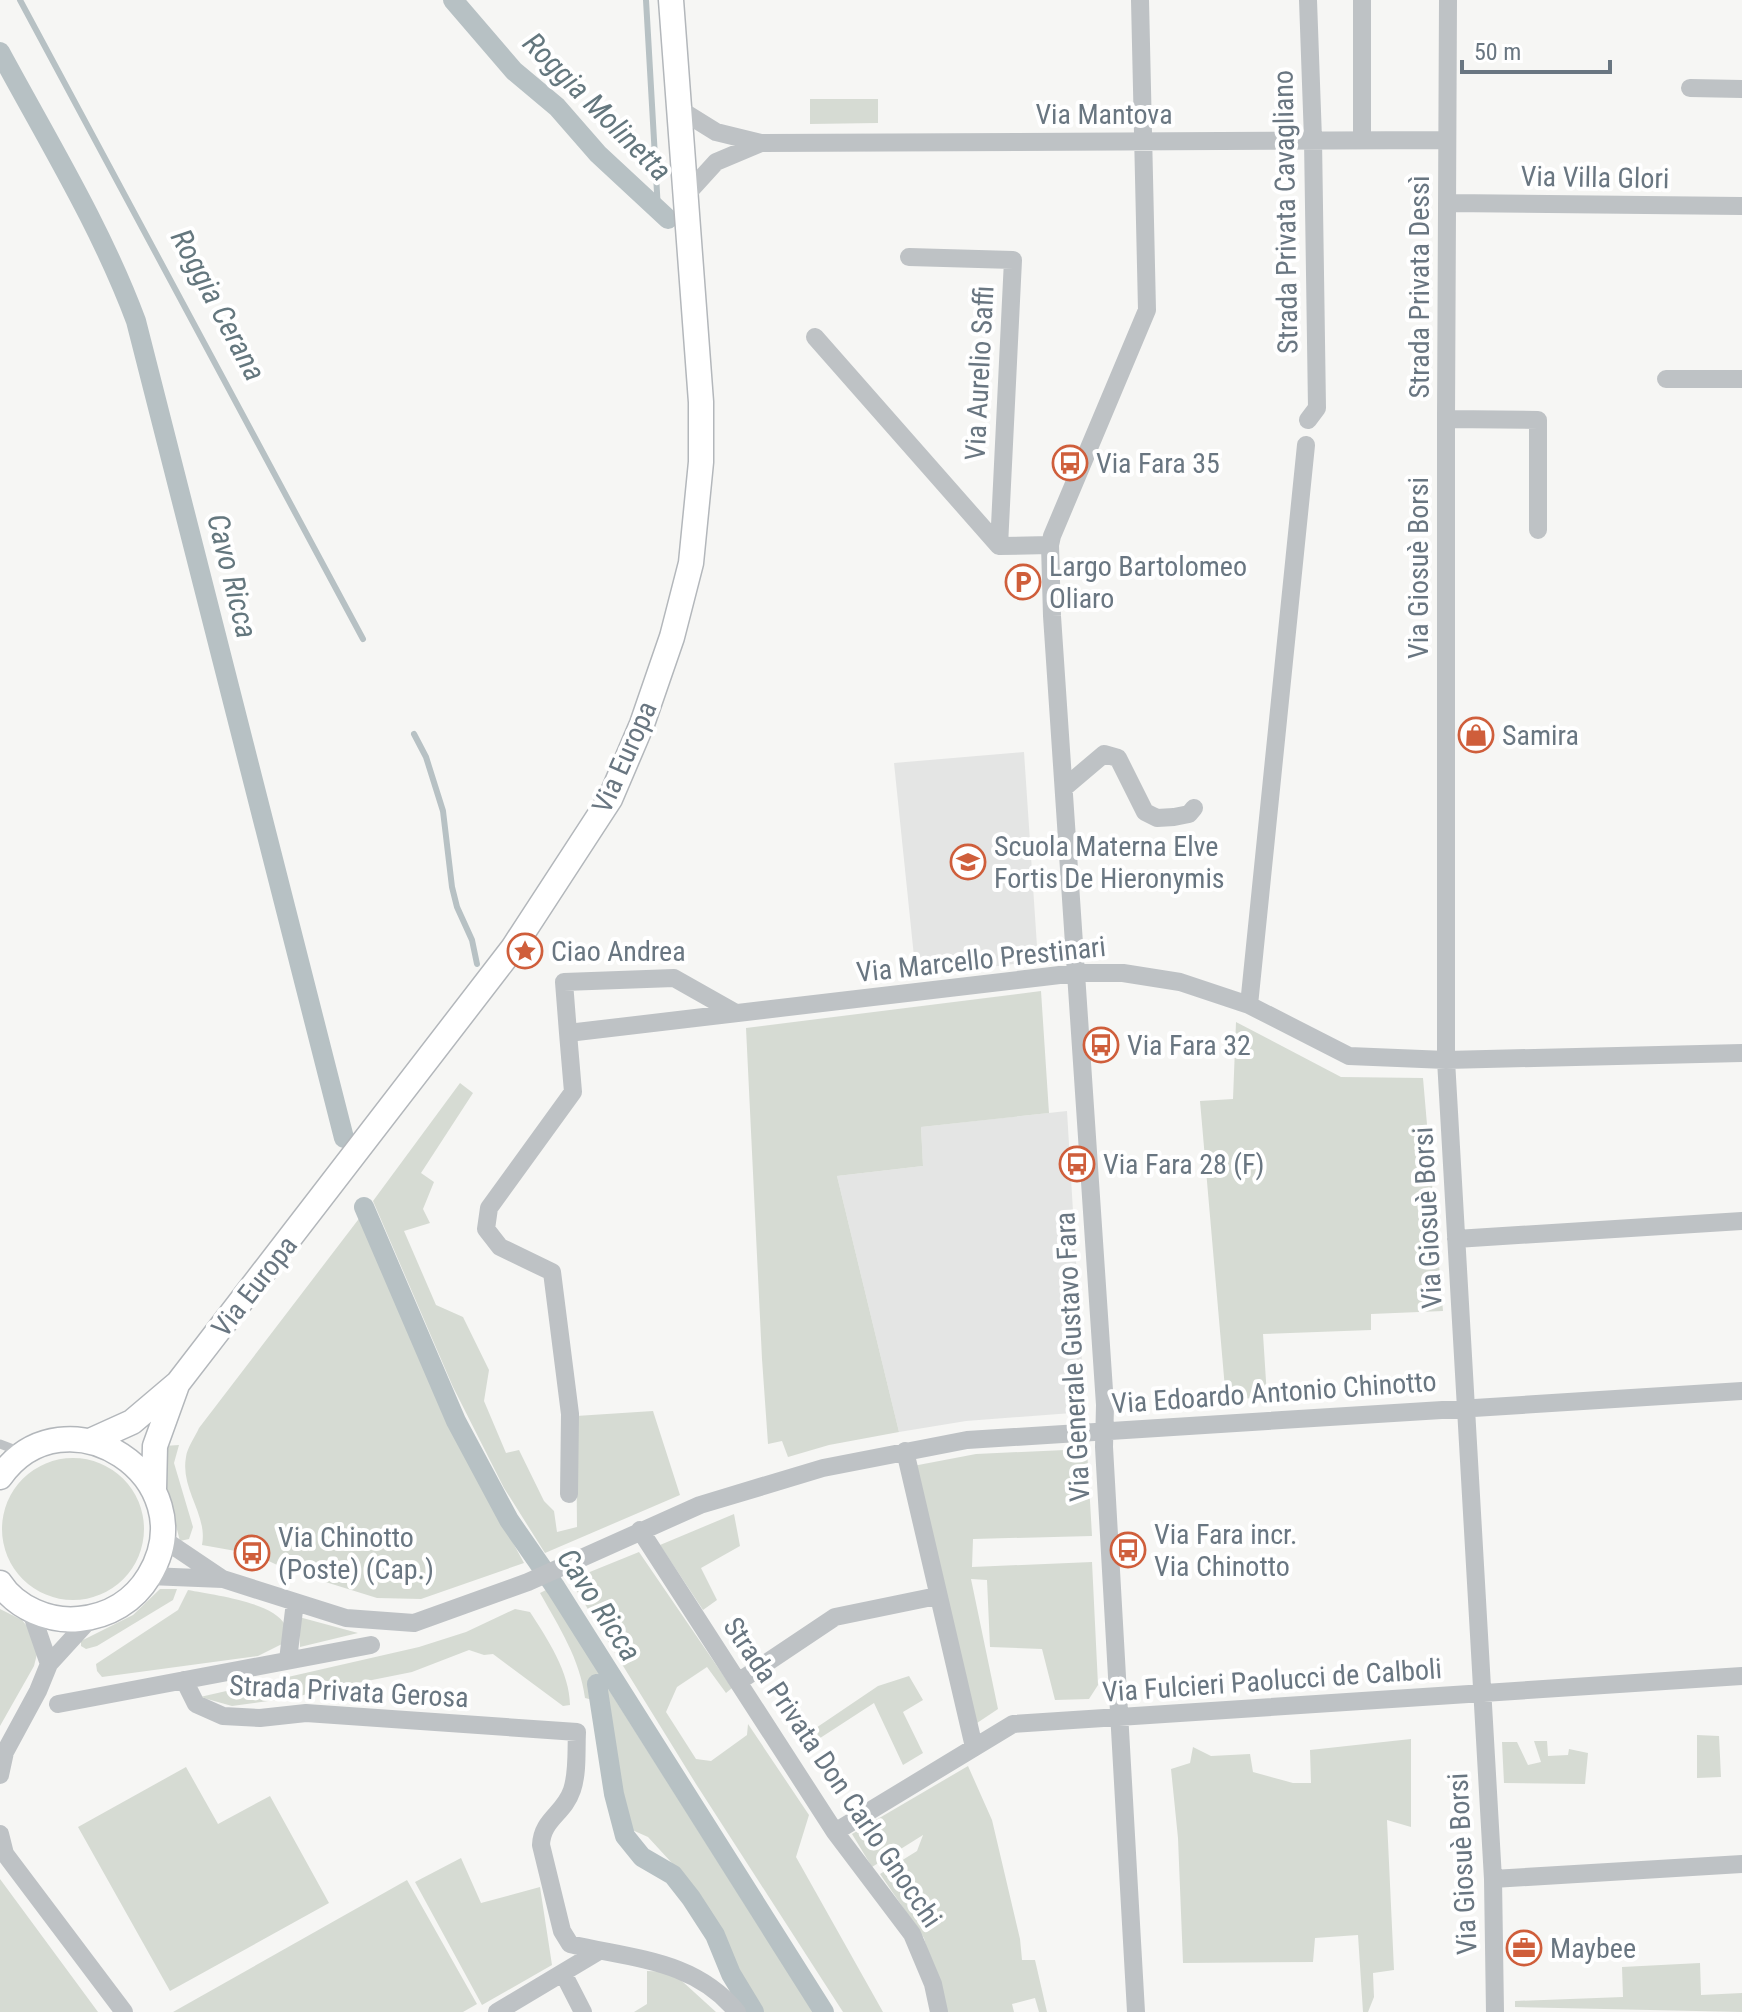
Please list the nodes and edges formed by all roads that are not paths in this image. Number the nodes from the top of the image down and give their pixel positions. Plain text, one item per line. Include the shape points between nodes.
1 (671, 0) edge
2 (1140, 0) edge
3 (1308, 0) edge
4 (1362, 0) edge
5 (1448, 0) edge
6 (1690, 88) dead end
7 (1742, 89) edge
8 (679, 109) junction
9 (1313, 139) junction
10 (1362, 139) junction
11 (1447, 140) junction
12 (761, 143) junction
13 (1143, 143) junction
14 (686, 195) junction
15 (1447, 203) junction
16 (1742, 206) edge
17 (909, 257) dead end
18 (815, 337) dead end
19 (1666, 379) dead end
20 (1742, 379) edge
21 (1446, 419) junction
22 (1308, 420) dead end
23 (1306, 445) dead end
24 (1538, 530) dead end
25 (1050, 545) junction
26 (999, 546) junction
27 (1064, 788) junction
28 (1194, 808) dead end
29 (1076, 973) junction
30 (1249, 1005) junction
31 (736, 1013) junction
32 (568, 1033) junction
33 (1742, 1053) edge
34 (1446, 1060) junction
35 (1742, 1221) edge
36 (1456, 1239) junction
37 (178, 1383) junction
38 (1742, 1391) edge
39 (1467, 1408) junction
40 (1104, 1431) junction
41 (90, 1441) junction
42 (0, 1444) edge
43 (905, 1451) junction
44 (24, 1453) junction
45 (0, 1477) edge
46 (154, 1490) junction
47 (569, 1494) dead end
48 (640, 1530) junction
49 (163, 1539) junction
50 (149, 1576) junction
51 (223, 1579) junction
52 (1, 1587) edge
53 (937, 1596) junction
54 (295, 1602) junction
55 (30, 1609) junction
56 (91, 1618) junction
57 (371, 1645) dead end
58 (288, 1660) junction
59 (49, 1664) junction
60 (1742, 1676) edge
61 (184, 1680) junction
62 (738, 1682) junction
63 (1481, 1694) junction
64 (58, 1704) dead end
65 (1119, 1718) junction
66 (974, 1747) junction
67 (0, 1775) edge
68 (835, 1832) junction
69 (0, 1834) edge
70 (1742, 1864) edge
71 (1493, 1879) junction
72 (599, 1951) junction
73 (563, 1973) junction
74 (124, 2012) edge
75 (497, 2012) edge
76 (583, 2012) edge
77 (737, 2012) edge
78 (939, 2012) edge
79 (1136, 2012) edge
80 (1495, 2012) edge

1 - 8 main road, Via Europa
2 - 13 street, Via Generale Gustavo Fara
3 - 9 street, Strada Privata Cavagliano
4 - 10 street
5 - 11 street, Strada Privata Dessì
6 - 7 street
8 - 12 street, Via Mantova via 716,132
8 - 14 main road, Via Europa
9 - 10 street, Via Mantova
9 - 13 street, Via Mantova
9 - 22 street, Strada Privata Cavagliano via 1317,408
10 - 11 street, Via Mantova
11 - 15 street, Strada Privata Dessì
12 - 13 street, Via Mantova
12 - 14 street, Via Mantova via 716,162
13 - 25 street, Via Generale Gustavo Fara via 1147,310
14 - 37 main road, Via Europa via 701,402 691,563 672,637 610,799 513,948
15 - 16 street, Via Villa Glori
15 - 21 street, Strada Privata Dessì
17 - 26 street, Via Aurelio Saffi via 1013,260
18 - 26 street
19 - 20 street
21 - 24 street, Strada Privata Dessì via 1538,420
21 - 34 street, Via Giosuè Borsi
23 - 30 street
25 - 26 street
25 - 27 street, Via Generale Gustavo Fara
27 - 28 street via 1104,754 1112,755 1145,812 1174,817
27 - 29 street, Via Generale Gustavo Fara
29 - 30 street, Via Marcello Prestinari via 1123,973 1180,982
29 - 31 street, Via Marcello Prestinari
29 - 40 street, Via Generale Gustavo Fara
30 - 34 street, Via Marcello Prestinari via 1349,1056
31 - 32 street, Via Marcello Prestinari
31 - 32 street via 674,978 564,982
32 - 47 street via 573,1092 489,1208 486,1229 500,1247 552,1272 570,1414
33 - 34 street, Via Marcello Prestinari
34 - 36 street, Via Giosuè Borsi
35 - 36 street
36 - 39 street, Via Giosuè Borsi
37 - 41 main road, Via Europa via 132,1422
37 - 46 main road, Via Europa via 155,1446
38 - 39 street, Via Edoardo Antonio Chinotto
39 - 40 street, Via Edoardo Antonio Chinotto
39 - 63 street, Via Giosuè Borsi
40 - 43 street, Via Edoardo Antonio Chinotto via 967,1440
40 - 65 street, Via Generale Gustavo Fara
41 - 44 main road via 67,1439
41 - 46 main road via 128,1458
42 - 44 lane
43 - 48 street, Via Edoardo Antonio Chinotto via 764,1485
43 - 53 street
44 - 45 main road
46 - 49 main road
48 - 54 street, Via Edoardo Antonio Chinotto via 528,1582 414,1623 346,1618
48 - 62 street, Strada Privata Don Carlo Gnocchi
49 - 50 main road
49 - 51 street, Via Edoardo Antonio Chinotto
50 - 51 street, Via Edoardo Antonio Chinotto
50 - 56 main road via 119,1607
51 - 54 street, Via Edoardo Antonio Chinotto
52 - 55 main road
53 - 62 street via 835,1617
53 - 66 street
54 - 58 street
55 - 56 main road via 50,1617
55 - 59 street
56 - 59 street
57 - 58 street
58 - 61 street
59 - 67 street via 5,1752
60 - 63 street, Via Fulcieri Paolucci de Calboli
61 - 64 street
61 - 72 street, Strada Privata Gerosa via 196,1704 223,1716 306,1713 577,1732 572,1790 542,1832 541,1845 562,1931 570,1944
62 - 68 street, Strada Privata Don Carlo Gnocchi
63 - 65 street, Via Fulcieri Paolucci de Calboli
63 - 71 street, Via Giosuè Borsi
65 - 66 street, Via Fulcieri Paolucci de Calboli via 1013,1724
65 - 79 street, Via Generale Gustavo Fara
66 - 68 street, Via Fulcieri Paolucci de Calboli
68 - 78 street, Strada Privata Don Carlo Gnocchi via 912,1934
69 - 74 street via 5,1854
70 - 71 street
71 - 80 street, Via Giosuè Borsi
72 - 73 street
72 - 77 street via 690,1972
73 - 75 street
73 - 76 street

